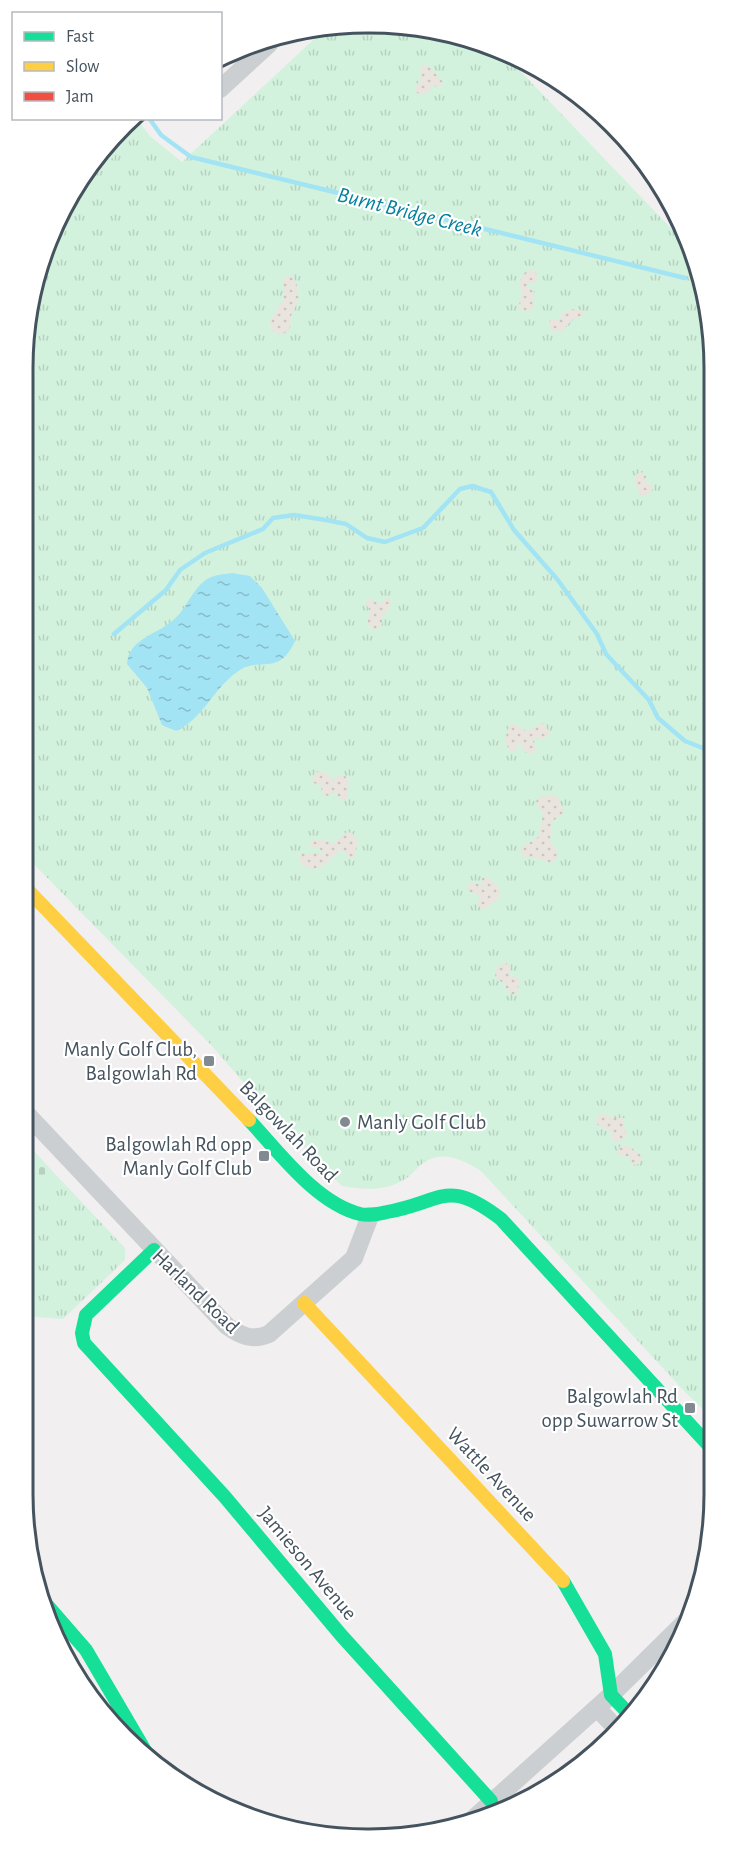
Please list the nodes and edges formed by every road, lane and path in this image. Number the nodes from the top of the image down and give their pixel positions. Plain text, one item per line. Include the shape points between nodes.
1 (261, 51) edge
2 (222, 86) edge
3 (33, 895) edge
4 (33, 1121) edge
5 (370, 1216) junction
6 (154, 1250) junction
7 (304, 1303) junction
8 (704, 1440) edge
9 (57, 1616) edge
10 (672, 1634) edge
11 (611, 1695) junction
12 (597, 1708) junction
13 (625, 1710) edge
14 (612, 1724) edge
15 (137, 1736) edge
16 (490, 1801) junction
17 (482, 1809) edge

1 - 2 street
3 - 5 street, Balgowlah Road via 316,1191 334,1204
4 - 6 street, Harland Road
5 - 7 street, Harland Road via 354,1258
5 - 8 street via 442,1193 460,1194 486,1206
6 - 7 street, Harland Road via 228,1326 245,1337 269,1334
6 - 16 street, Jamieson Avenue via 86,1315 82,1334 91,1353 225,1497 341,1635
7 - 11 street, Wattle Avenue via 561,1578 605,1654
9 - 15 street via 86,1650
10 - 11 street
11 - 12 street
11 - 13 street
12 - 14 street
12 - 16 street
16 - 17 street

